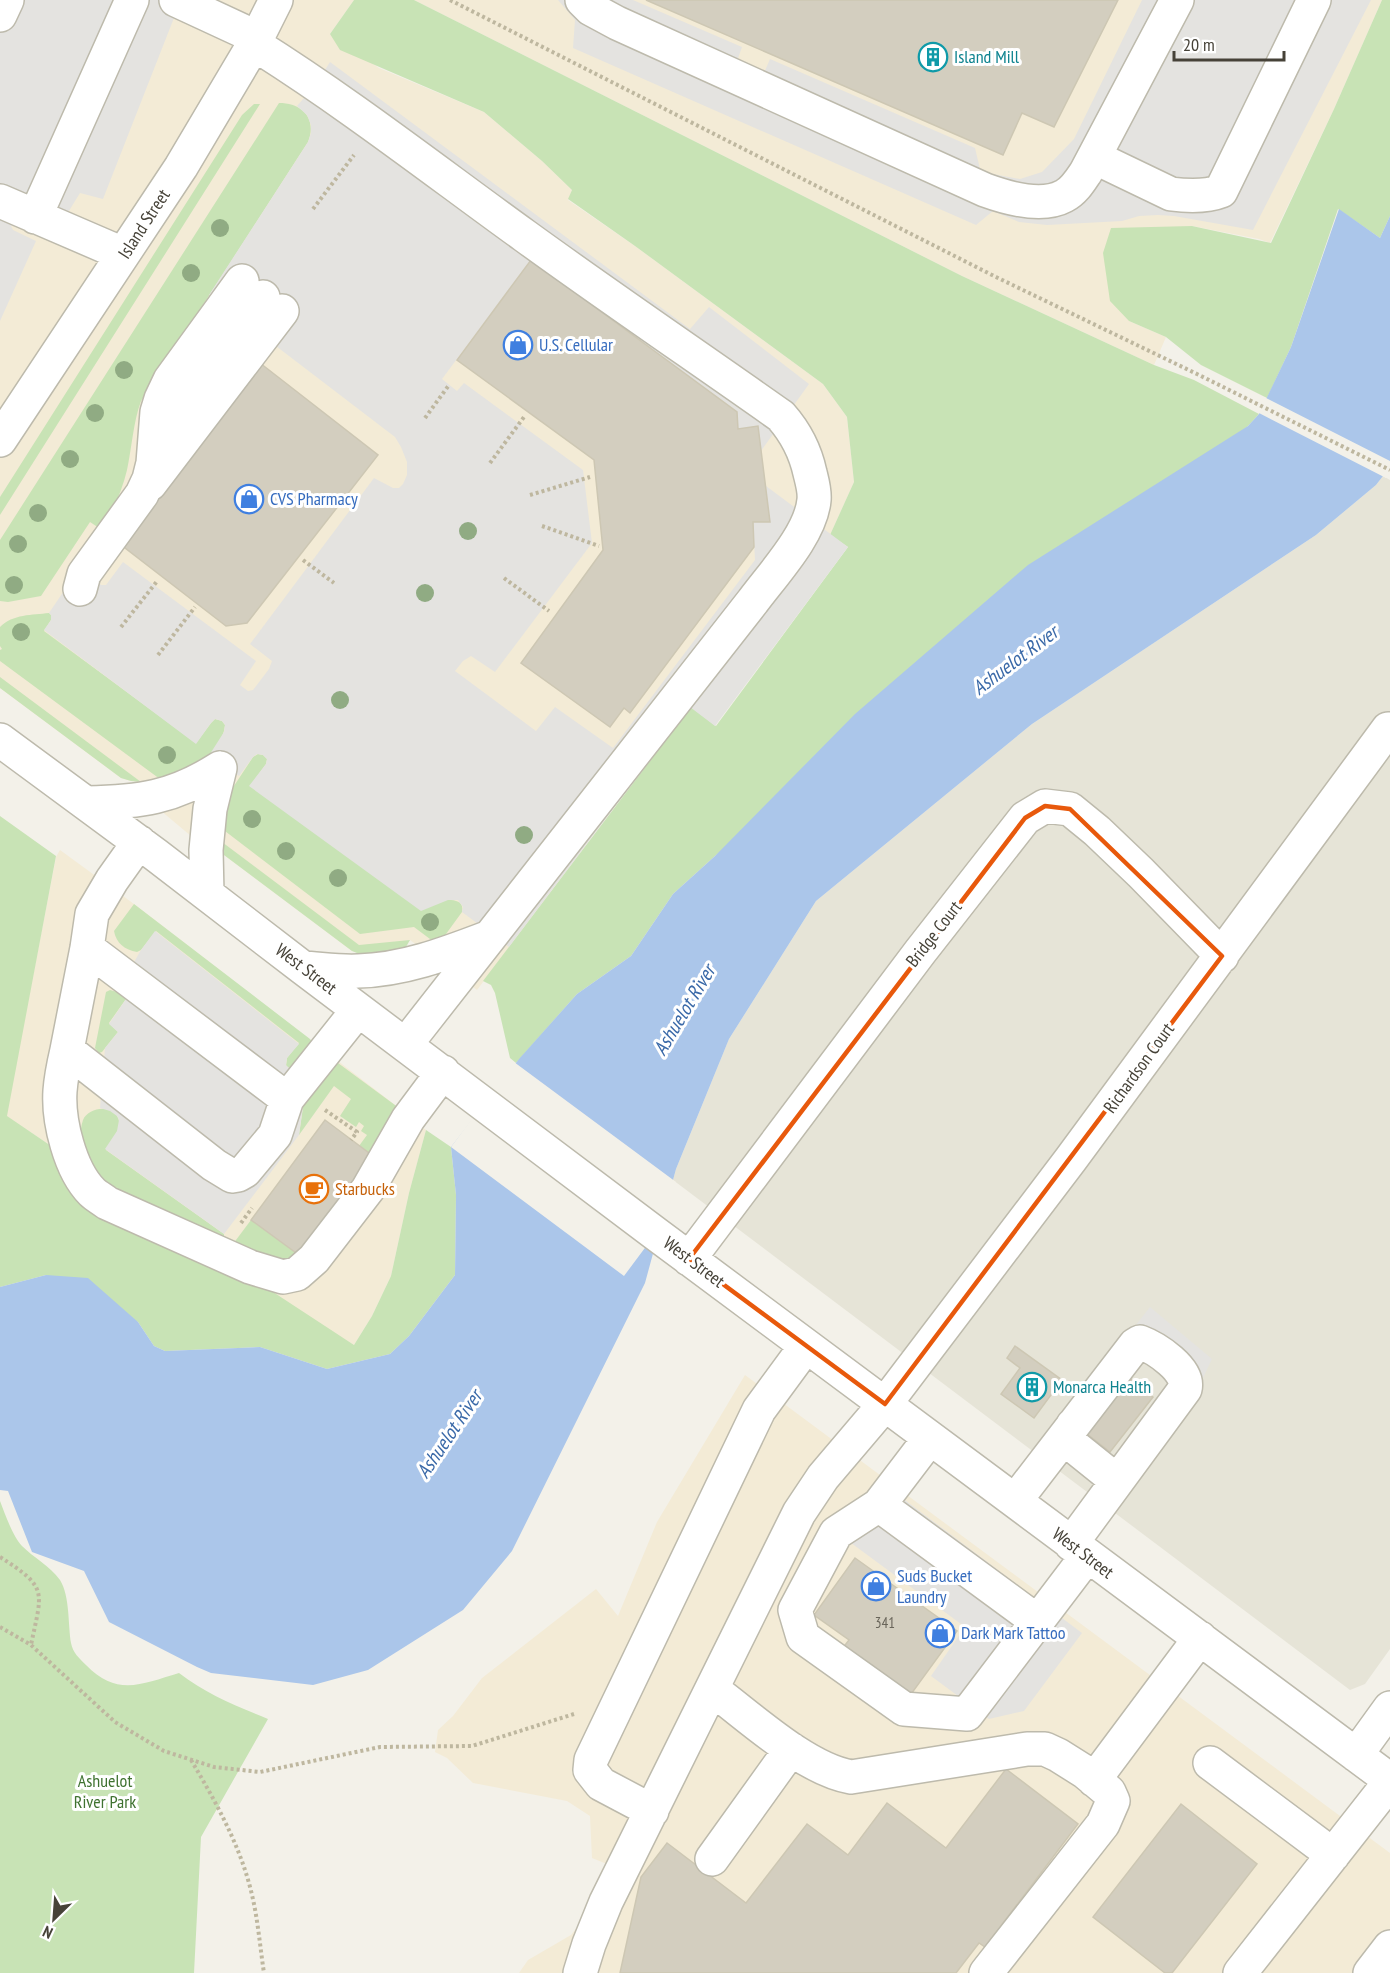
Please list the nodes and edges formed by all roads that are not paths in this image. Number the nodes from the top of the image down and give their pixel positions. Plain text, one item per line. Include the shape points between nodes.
1 (7, 0) edge
2 (132, 0) edge
3 (176, 0) edge
4 (276, 0) edge
5 (582, 0) edge
6 (1177, 0) edge
7 (1314, 0) edge
8 (0, 15) edge
9 (256, 41) junction
10 (1094, 157) junction
11 (0, 201) edge
12 (35, 217) junction
13 (123, 254) junction
14 (0, 440) edge
15 (142, 494) junction
16 (80, 589) dead end
17 (1388, 729) dead end
18 (0, 740) edge
19 (86, 803) junction
20 (139, 842) junction
21 (207, 894) junction
22 (487, 938) junction
23 (87, 948) junction
24 (1221, 956) junction
25 (303, 968) junction
26 (358, 1010) junction
27 (406, 1044) junction
28 (67, 1050) junction
29 (443, 1072) junction
30 (287, 1099) junction
31 (690, 1259) junction
32 (807, 1346) junction
33 (885, 1404) junction
34 (1072, 1425) junction
35 (930, 1437) junction
36 (1117, 1481) junction
37 (1015, 1501) junction
38 (879, 1505) junction
39 (1079, 1550) junction
40 (1037, 1621) junction
41 (1200, 1638) junction
42 (712, 1689) junction
43 (1390, 1708) edge
44 (791, 1749) junction
45 (1356, 1755) junction
46 (1210, 1763) dead end
47 (1094, 1780) junction
48 (1390, 1781) edge
49 (652, 1811) junction
50 (1333, 1855) junction
51 (712, 1859) dead end
52 (1390, 1947) edge
53 (580, 1973) edge
54 (986, 1973) edge
55 (1240, 1973) edge
56 (1370, 1973) edge

1 - 8 street
2 - 12 street
3 - 9 street
4 - 9 street, Island Street
5 - 10 street via 617,23 1005,198 1049,201 1064,197 1076,188
6 - 10 street
7 - 10 street via 1221,191 1171,194
9 - 13 street, Island Street via 181,167
9 - 22 street via 781,416 793,430 807,459 814,498 803,533
11 - 12 street
12 - 13 street
13 - 14 street, Island Street
15 - 15 street via 262,296 170,380 161,399 153,463
15 - 16 street via 84,574
17 - 24 street, Richardson Court
18 - 19 street, West Street
19 - 20 street, West Street
19 - 21 street via 153,798 197,782 220,768 210,809
20 - 21 street, West Street
20 - 23 street via 96,905
21 - 25 street, West Street
22 - 25 street via 404,966 358,971
22 - 27 street
23 - 28 street
23 - 30 street
24 - 31 street, Bridge Court via 1097,831 1070,809 1045,806 1025,818
24 - 33 street, Richardson Court
25 - 26 street, West Street
26 - 27 street, West Street
26 - 30 street
27 - 29 street, West Street
28 - 29 street via 60,1092 61,1118 67,1147 91,1191 107,1203 250,1267 283,1277 297,1274 314,1259 368,1189 408,1119
28 - 30 street via 232,1176 245,1171 270,1144
29 - 31 street, West Street
31 - 32 street, West Street
32 - 33 street, West Street
32 - 49 street via 759,1410 591,1760 590,1770 601,1784
33 - 35 street, West Street
33 - 42 street, Richardson Court via 823,1477 800,1514
34 - 36 street via 1068,1435 1071,1444
34 - 36 street via 1140,1342 1182,1372 1186,1383 1181,1395
34 - 37 street
35 - 37 street, West Street
35 - 38 street
36 - 39 street
37 - 39 street, West Street
38 - 40 street
38 - 40 street via 836,1533 795,1610 803,1637 904,1709 967,1714
39 - 40 street
39 - 41 street, West Street
41 - 45 street, West Street
41 - 47 street
42 - 44 street
42 - 49 street, Richardson Court
43 - 45 street
44 - 47 street via 851,1777 1045,1749
44 - 51 street
45 - 48 street, West Street
46 - 50 street
47 - 54 street via 1109,1792 1113,1801 1103,1824
48 - 50 street
49 - 53 street, Richardson Court via 606,1902
50 - 55 street
52 - 56 street

